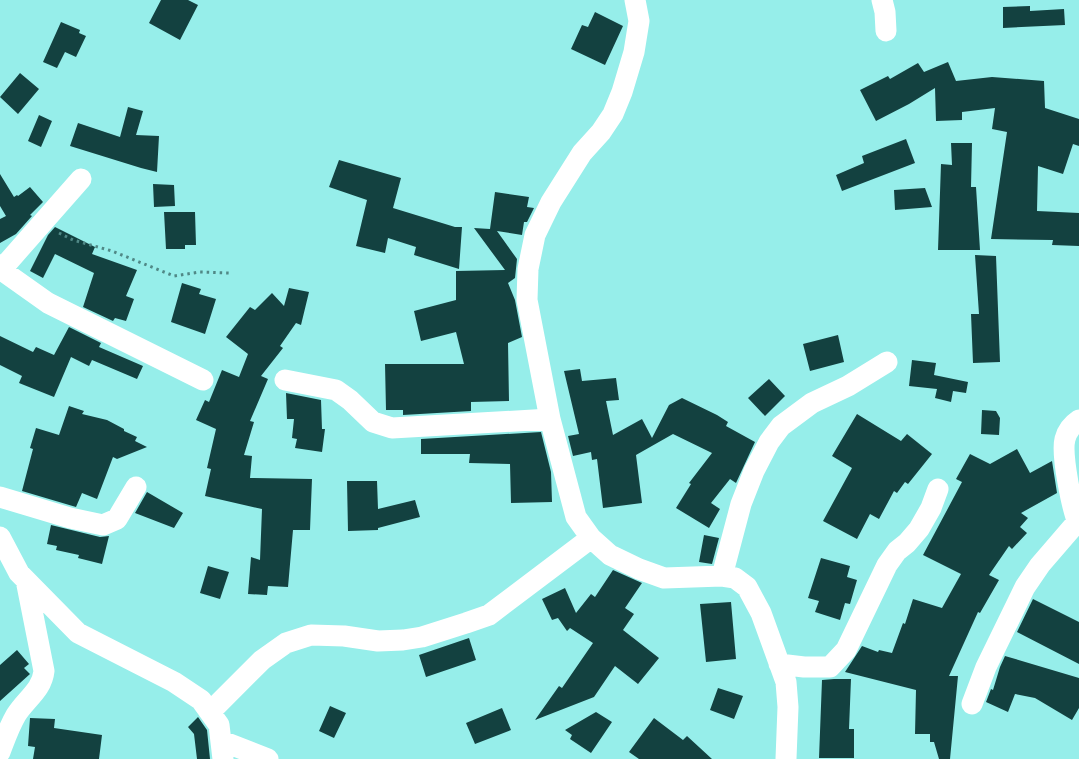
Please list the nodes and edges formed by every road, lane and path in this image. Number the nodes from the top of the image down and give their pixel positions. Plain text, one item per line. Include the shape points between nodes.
1 (635, 0) edge
2 (882, 0) edge
3 (886, 31) dead end
4 (81, 179) dead end
5 (41, 224) junction
6 (0, 268) edge
7 (229, 273) dead end
8 (887, 362) dead end
9 (204, 380) dead end
10 (285, 380) dead end
11 (550, 419) junction
12 (1079, 420) edge
13 (136, 487) dead end
14 (938, 489) dead end
15 (0, 497) edge
16 (1078, 523) edge
17 (0, 537) edge
18 (591, 538) junction
19 (722, 576) junction
20 (26, 580) junction
21 (779, 664) junction
22 (972, 704) dead end
23 (210, 712) junction
24 (222, 750) edge
25 (0, 752) edge
26 (268, 759) edge
27 (786, 759) edge

1 - 11 street via 639,21 622,92 609,120 582,153 550,202 535,235 528,269 527,300
2 - 3 street
4 - 5 street
5 - 6 street
5 - 7 path via 74,240 112,251 174,276 200,272
6 - 9 street via 48,303
8 - 19 street via 812,403 781,426 750,479
10 - 11 street via 336,390 373,422 392,428
11 - 18 street via 576,517
12 - 16 street via 1069,430 1064,449
13 - 15 street via 117,519 103,525
14 - 21 street via 932,508 919,528 887,565 846,650 830,667 804,668
16 - 22 street via 1040,565 1026,587 986,667
17 - 20 street
18 - 19 street via 610,555 664,578
18 - 23 street via 489,615 466,623 403,640 378,641 311,634 286,643 262,660
19 - 21 street via 735,578 747,587 761,612
20 - 23 street via 78,633 174,682 201,700
20 - 25 street via 43,680 17,713
21 - 27 street via 786,682 788,707
23 - 24 street via 219,725
24 - 26 street

